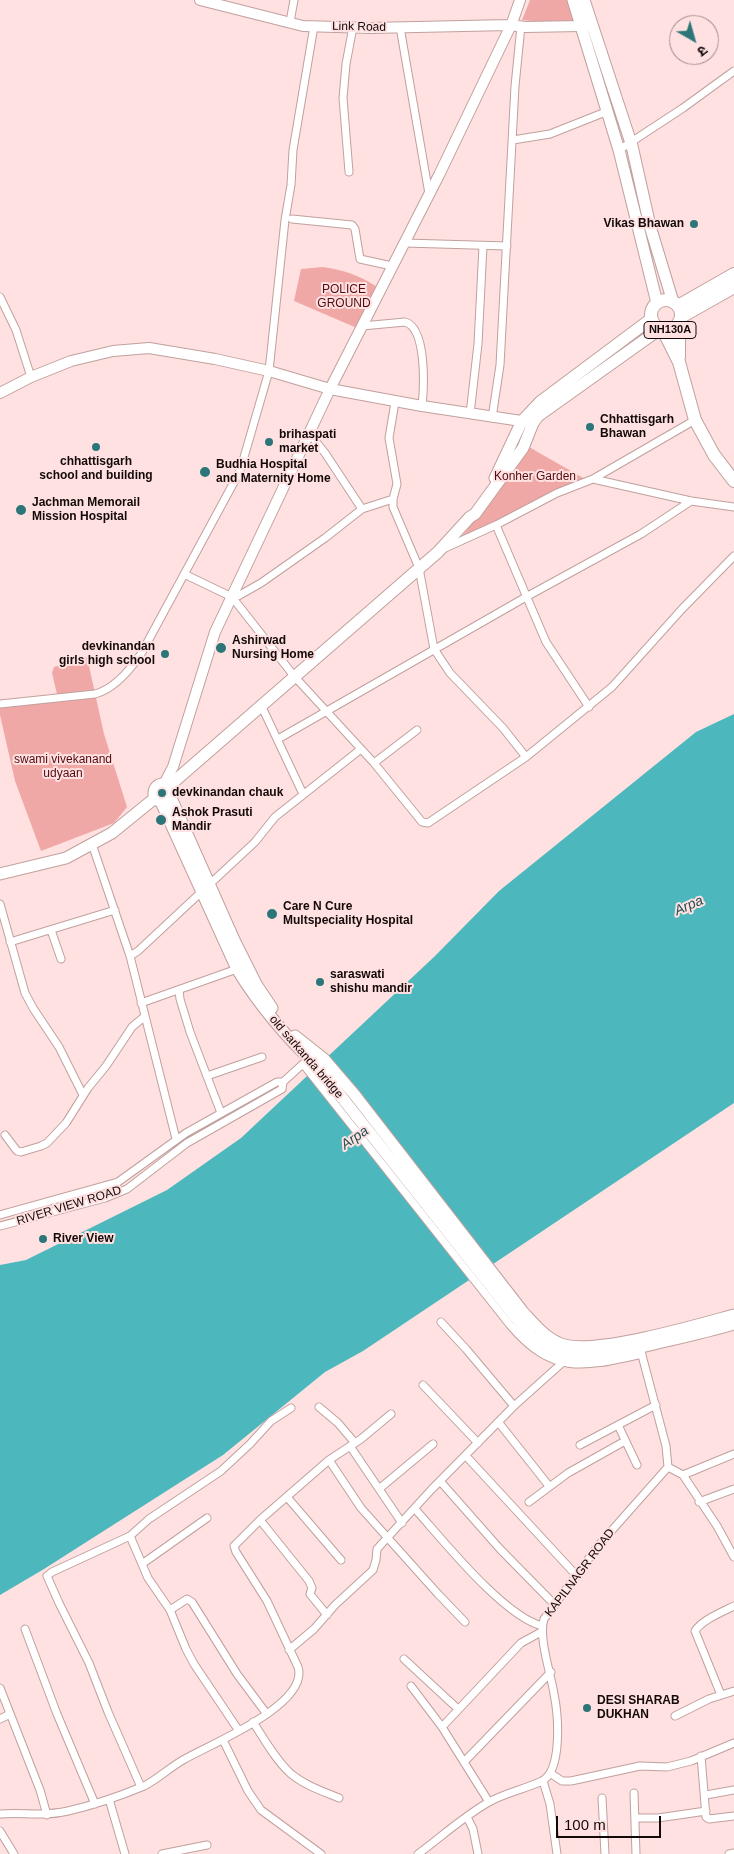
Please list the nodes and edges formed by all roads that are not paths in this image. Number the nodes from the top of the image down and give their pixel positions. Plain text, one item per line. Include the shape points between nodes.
1 (200, 0) edge
2 (294, 0) edge
3 (520, 0) edge
4 (572, 0) edge
5 (584, 0) edge
6 (290, 22) junction
7 (586, 22) junction
8 (516, 25) junction
9 (314, 26) junction
10 (353, 27) junction
11 (400, 27) junction
12 (734, 71) edge
13 (608, 111) junction
14 (513, 140) junction
15 (631, 143) junction
16 (619, 150) junction
17 (349, 172) dead end
18 (429, 194) junction
19 (292, 219) dead end
20 (404, 243) junction
21 (484, 246) junction
22 (507, 246) junction
23 (392, 266) junction
24 (734, 274) edge
25 (734, 287) edge
26 (0, 297) edge
27 (657, 303) junction
28 (678, 312) junction
29 (651, 319) junction
30 (362, 326) junction
31 (662, 329) junction
32 (680, 362) junction
33 (269, 371) junction
34 (31, 377) junction
35 (330, 389) junction
36 (0, 393) edge
37 (395, 402) junction
38 (422, 406) junction
39 (470, 414) junction
40 (492, 418) junction
41 (695, 420) junction
42 (527, 422) junction
43 (309, 433) junction
44 (593, 479) junction
45 (734, 481) edge
46 (393, 499) junction
47 (691, 501) junction
48 (734, 507) edge
49 (362, 509) junction
50 (496, 525) junction
51 (438, 552) junction
52 (734, 556) edge
53 (419, 568) junction
54 (184, 574) junction
55 (232, 597) junction
56 (526, 597) junction
57 (434, 649) junction
58 (294, 676) junction
59 (0, 704) edge
60 (261, 705) junction
61 (589, 707) junction
62 (325, 710) junction
63 (417, 730) dead end
64 (278, 739) junction
65 (361, 749) junction
66 (526, 757) junction
67 (374, 763) junction
68 (164, 794) junction
69 (303, 794) junction
70 (92, 844) junction
71 (0, 874) edge
72 (206, 888) junction
73 (0, 904) edge
74 (115, 910) junction
75 (51, 930) junction
76 (10, 942) junction
77 (130, 956) junction
78 (61, 959) dead end
79 (237, 969) junction
80 (179, 990) junction
81 (141, 1003) junction
82 (144, 1017) junction
83 (262, 1057) dead end
84 (313, 1062) junction
85 (207, 1076) junction
86 (283, 1082) junction
87 (84, 1096) junction
88 (220, 1113) junction
89 (5, 1135) dead end
90 (176, 1139) junction
91 (0, 1215) edge
92 (0, 1226) edge
93 (734, 1315) edge
94 (441, 1322) dead end
95 (734, 1324) edge
96 (640, 1346) junction
97 (562, 1363) junction
98 (423, 1385) dead end
99 (514, 1406) junction
100 (656, 1406) junction
101 (319, 1407) dead end
102 (291, 1408) dead end
103 (391, 1414) dead end
104 (498, 1423) junction
105 (618, 1425) junction
106 (625, 1441) junction
107 (478, 1443) junction
108 (352, 1444) junction
109 (433, 1444) dead end
110 (580, 1445) dead end
111 (734, 1454) edge
112 (466, 1456) junction
113 (329, 1460) junction
114 (668, 1463) junction
115 (637, 1465) dead end
116 (683, 1475) junction
117 (440, 1481) junction
118 (549, 1486) junction
119 (379, 1489) junction
120 (734, 1489) edge
121 (287, 1497) junction
122 (529, 1502) dead end
123 (700, 1502) junction
124 (415, 1509) junction
125 (207, 1518) dead end
126 (260, 1520) junction
127 (402, 1523) junction
128 (130, 1536) junction
129 (388, 1538) junction
130 (734, 1557) edge
131 (341, 1560) dead end
132 (142, 1564) junction
133 (576, 1575) junction
134 (555, 1605) junction
135 (734, 1606) edge
136 (170, 1610) junction
137 (327, 1615) junction
138 (466, 1622) dead end
139 (25, 1629) dead end
140 (542, 1629) junction
141 (289, 1650) junction
142 (404, 1660) dead end
143 (551, 1672) junction
144 (411, 1686) dead end
145 (0, 1688) edge
146 (734, 1692) edge
147 (721, 1695) junction
148 (458, 1709) junction
149 (10, 1714) junction
150 (266, 1714) junction
151 (675, 1716) dead end
152 (0, 1719) edge
153 (253, 1722) junction
154 (442, 1727) junction
155 (239, 1731) junction
156 (223, 1740) junction
157 (734, 1743) edge
158 (701, 1756) junction
159 (464, 1762) junction
160 (550, 1773) junction
161 (542, 1781) junction
162 (141, 1787) junction
163 (734, 1790) edge
164 (634, 1794) dead end
165 (706, 1795) junction
166 (339, 1798) dead end
167 (602, 1798) dead end
168 (109, 1799) junction
169 (489, 1802) junction
170 (95, 1804) junction
171 (706, 1810) junction
172 (0, 1814) edge
173 (47, 1815) junction
174 (734, 1816) edge
175 (467, 1817) junction
176 (635, 1818) junction
177 (0, 1831) edge
178 (207, 1845) dead end
179 (734, 1853) edge
180 (14, 1854) edge
181 (125, 1854) edge
182 (162, 1854) edge
183 (321, 1854) edge
184 (418, 1854) edge
185 (478, 1854) edge
186 (557, 1854) edge
187 (605, 1854) edge
188 (636, 1854) edge
189 (729, 1854) edge

1 - 6 street, Link Road
2 - 6 street
3 - 8 street
4 - 7 main road
5 - 7 main road
6 - 9 street, Link Road
7 - 8 street, Link Road
7 - 13 main road
7 - 15 main road
8 - 11 street, Link Road
8 - 14 street
8 - 18 street
9 - 10 street, Link Road
9 - 33 street via 293,150
10 - 11 street, Link Road
10 - 17 street via 343,98
11 - 18 street
12 - 15 street
13 - 14 street via 550,134
13 - 16 main road
14 - 22 street
15 - 16 street
15 - 28 main road via 650,226
16 - 27 main road
18 - 20 street
19 - 23 street via 352,225 360,259
20 - 21 street
20 - 23 street
21 - 22 street
21 - 39 street
22 - 40 street via 500,365
23 - 30 street
24 - 28 highway, NH130A
25 - 28 highway, NH130A
26 - 34 street via 16,330
27 - 28 highway, NH130A via 668,300
27 - 29 highway, NH130A
28 - 31 highway, NH130A via 670,330
28 - 32 highway, NH130A
29 - 31 highway, NH130A
29 - 42 main road via 540,402
30 - 35 street
30 - 38 street via 405,322 411,325 424,366
31 - 32 highway, NH130A
31 - 42 main road
32 - 41 highway, NH130A
33 - 34 street via 149,348 92,355
33 - 35 street
33 - 54 street via 240,471
34 - 36 street
35 - 37 street
35 - 43 street
37 - 38 street
37 - 46 street via 389,438 397,484
38 - 39 street
39 - 40 street
40 - 42 street
41 - 44 street
41 - 45 highway, NH130A via 714,455
42 - 51 main road via 470,517
43 - 49 street
43 - 55 street
44 - 47 street
44 - 50 street via 557,492
46 - 49 street
46 - 53 street via 394,512
47 - 48 street
47 - 56 street via 641,534
49 - 55 street via 261,583
50 - 51 street
50 - 56 street
51 - 53 main road
52 - 61 street via 612,687
53 - 57 street
53 - 58 main road
54 - 55 street
54 - 59 street via 141,654 107,689 91,695
55 - 58 street
55 - 68 street via 215,632
56 - 57 street
56 - 61 street via 546,642
57 - 62 street
57 - 66 street via 450,673
58 - 60 main road
58 - 62 street
60 - 64 street
60 - 68 main road
61 - 66 street
62 - 64 street
62 - 65 street
63 - 67 street
64 - 69 street
65 - 67 street
65 - 69 street
66 - 67 street via 428,823 422,822
68 - 70 main road
68 - 72 main road, old sarkanda bridge
69 - 72 street via 275,817 255,842
70 - 71 main road via 66,858
70 - 74 street
72 - 77 street
72 - 79 main road, old sarkanda bridge
72 - 84 main road via 269,1005
73 - 76 street
74 - 75 street
74 - 77 street
75 - 76 street
75 - 78 street
76 - 87 street via 29,1002 59,1047
77 - 81 street
79 - 80 street
79 - 84 main road, old sarkanda bridge via 280,1029
80 - 81 street
80 - 85 street via 190,1032
81 - 82 street
82 - 87 street via 132,1026
82 - 90 street
83 - 85 street
84 - 86 street, RIVER VIEW ROAD
84 - 96 main road, old sarkanda bridge via 495,1284 531,1336 561,1353 579,1356
84 - 97 street via 518,1334 533,1347
85 - 88 street
86 - 88 street, RIVER VIEW ROAD via 277,1082
86 - 92 street, RIVER VIEW ROAD via 282,1089 187,1144 127,1189
87 - 89 street via 56,1135 41,1146 17,1151
88 - 90 street, RIVER VIEW ROAD
90 - 91 street, RIVER VIEW ROAD via 118,1182
93 - 96 main road
94 - 99 street
95 - 96 main road
96 - 97 street via 593,1364
96 - 100 street
97 - 99 street
98 - 107 street
99 - 104 street
100 - 105 street
100 - 114 street
101 - 108 street via 338,1423
102 - 128 street via 271,1421 221,1471 149,1519
103 - 108 street
104 - 107 street
104 - 118 street
105 - 106 street
105 - 110 street
106 - 115 street
106 - 118 street
107 - 112 street
108 - 113 street
108 - 119 street
109 - 119 street
111 - 116 street
112 - 117 street
112 - 133 street
113 - 121 street
113 - 129 street via 361,1508
114 - 116 street
114 - 133 street, KAPILNAGR ROAD
116 - 123 street
117 - 124 street
117 - 134 street
118 - 122 street
119 - 127 street
120 - 123 street
121 - 126 street
121 - 131 street
123 - 130 street
124 - 127 street
124 - 140 street via 487,1588
125 - 132 street
126 - 137 street via 309,1581 310,1594
126 - 141 street via 234,1549 267,1601
127 - 129 street
128 - 132 street
128 - 162 street via 47,1576 89,1663
129 - 137 street via 377,1549 373,1570
129 - 138 street
132 - 136 street
133 - 134 street, KAPILNAGR ROAD
134 - 140 street, KAPILNAGR ROAD via 544,1619
135 - 147 street via 714,1616 695,1632
136 - 150 street via 187,1599 192,1602 236,1674
136 - 155 street via 194,1664
137 - 141 street
139 - 170 street
140 - 143 street, KAPILNAGR ROAD
140 - 148 street via 521,1643
141 - 150 street via 298,1667 299,1678 287,1698
142 - 148 street
143 - 159 street
143 - 160 street, KAPILNAGR ROAD via 558,1726
144 - 154 street
145 - 149 street
146 - 147 street
147 - 151 street
148 - 154 street
149 - 152 street
149 - 173 street
150 - 153 street
153 - 155 street
153 - 166 street via 291,1773
154 - 159 street
155 - 156 street
156 - 162 street
156 - 183 street via 261,1810
157 - 158 street
158 - 160 street via 668,1767 640,1766 571,1781 562,1781
158 - 165 street
159 - 169 street
160 - 161 street
161 - 169 street
161 - 186 street via 550,1804
162 - 168 street
163 - 165 street
164 - 176 street
165 - 171 street
167 - 187 street
168 - 170 street
168 - 181 street
169 - 175 street
170 - 173 street
171 - 174 street via 708,1819
171 - 176 street via 658,1818
172 - 173 street
175 - 184 street
175 - 185 street
176 - 188 street
177 - 180 street
178 - 182 street
179 - 189 street

